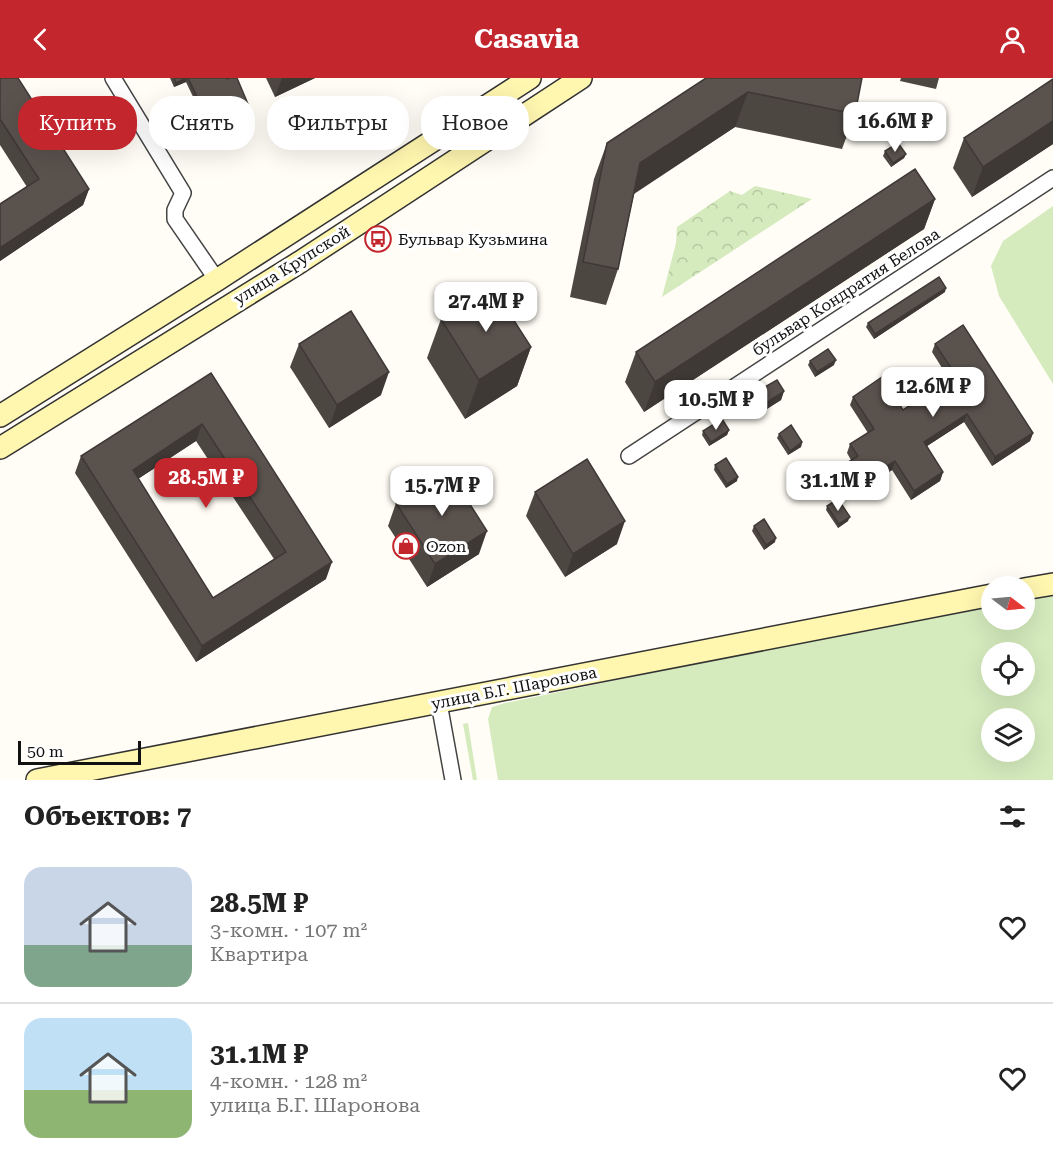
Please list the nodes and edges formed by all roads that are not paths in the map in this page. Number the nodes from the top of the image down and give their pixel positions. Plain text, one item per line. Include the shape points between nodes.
1 (113, 78) edge
2 (530, 78) edge
3 (581, 78) edge
4 (1053, 178) edge
5 (217, 280) junction
6 (0, 416) edge
7 (0, 448) edge
8 (629, 456) dead end
9 (1053, 584) edge
10 (1035, 587) edge
11 (981, 597) edge
12 (439, 703) junction
13 (37, 780) edge
14 (453, 780) edge

1 - 5 street via 183,193 175,219
2 - 5 main road, улица Крупской
3 - 7 main road, улица Крупской via 300,262
4 - 8 street, бульвар Кондратия Белова
5 - 6 main road, улица Крупской
9 - 10 main road
11 - 12 main road, улица Б.Г. Шаронова
12 - 13 main road, улица Б.Г. Шаронова
12 - 14 street

